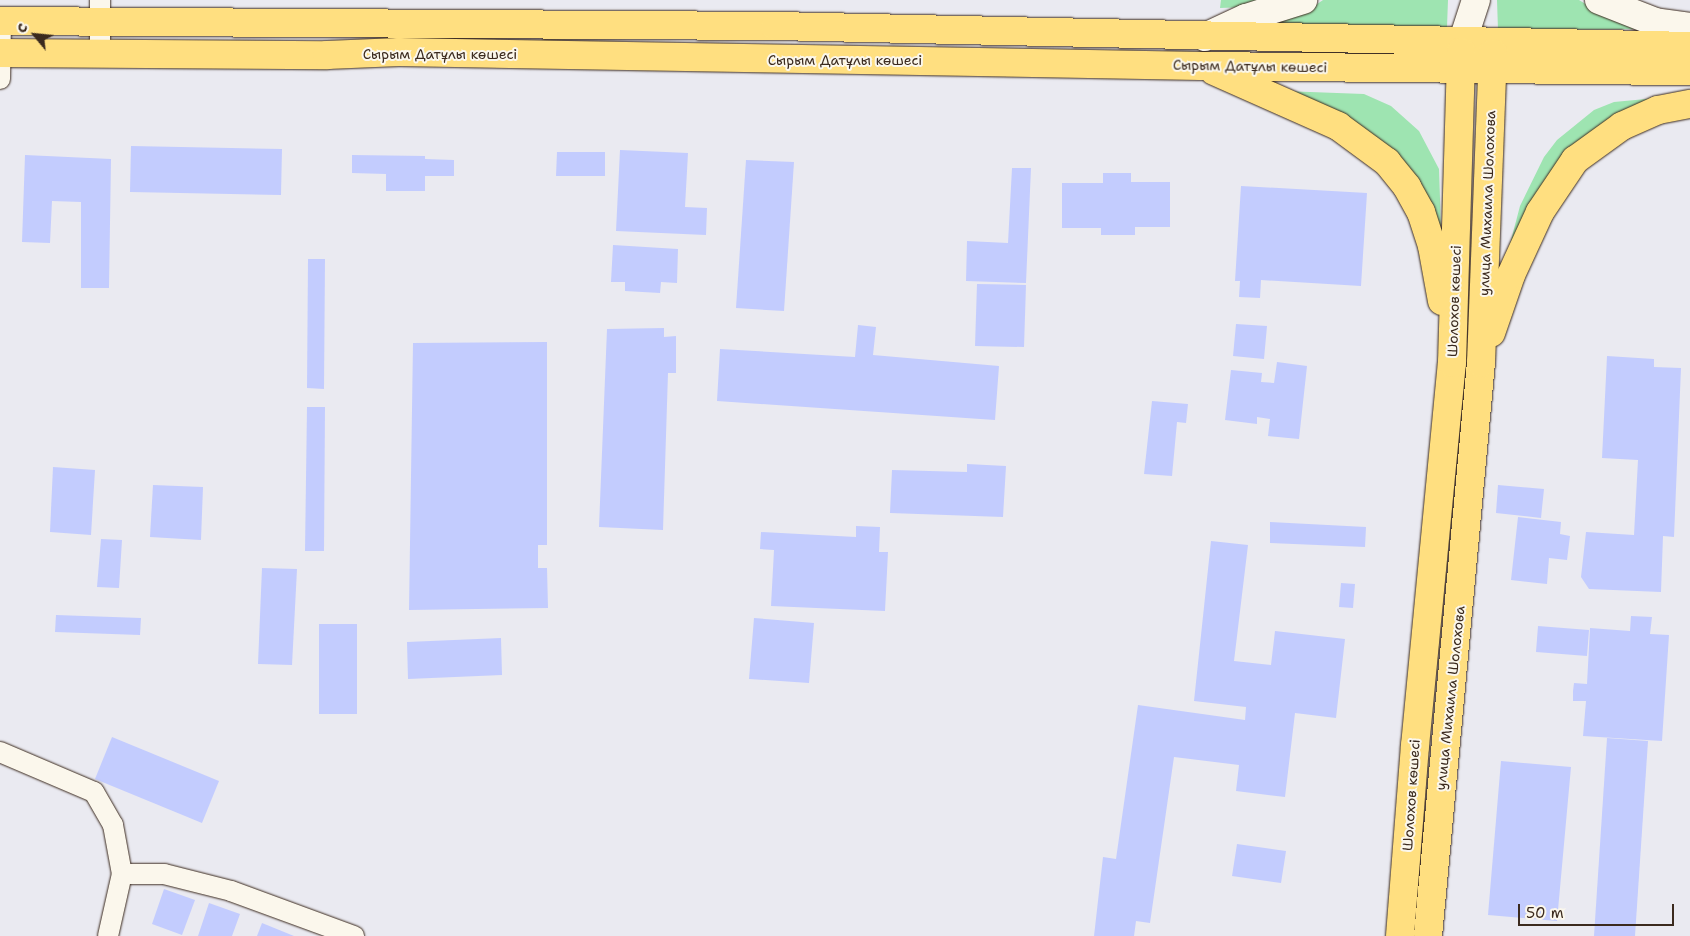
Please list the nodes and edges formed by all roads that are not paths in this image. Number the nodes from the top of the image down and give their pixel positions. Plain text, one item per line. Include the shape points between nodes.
1 (1303, 0) edge
2 (1599, 0) edge
3 (1476, 4) edge
4 (100, 11) edge
5 (0, 22) edge
6 (1690, 26) edge
7 (1204, 37) junction
8 (1690, 46) edge
9 (100, 54) junction
10 (1461, 56) junction
11 (1493, 57) junction
12 (0, 62) edge
13 (1201, 66) junction
14 (1690, 71) edge
15 (1690, 104) edge
16 (1481, 362) junction
17 (1452, 363) junction
18 (0, 752) edge
19 (1439, 813) joint
20 (122, 874) junction
21 (108, 936) edge
22 (354, 936) edge
23 (1400, 936) edge
24 (1428, 936) edge

1 - 7 main road via 1246,18
2 - 6 main road via 1655,22
3 - 10 main road
3 - 11 main road
4 - 5 highway, Сырым Датұлы көшесі
4 - 7 highway, Сырым Датұлы көшесі
4 - 9 street
5 - 12 street
7 - 10 highway, Сырым Датұлы көшесі
8 - 11 highway, Сырым Датұлы көшесі
9 - 12 highway, Сырым Датұлы көшесі
9 - 13 highway, Сырым Датұлы көшесі via 327,56 400,52
10 - 11 highway, Сырым Датұлы көшесі
10 - 13 highway, Сырым Датұлы көшесі
10 - 17 highway, Шолохов көшесі
11 - 14 highway, Сырым Датұлы көшесі
11 - 16 highway, улица Михаила Шолохова
13 - 17 highway via 1338,126 1387,162 1421,212 1432,246
15 - 16 highway via 1658,110 1622,126 1575,160 1540,212 1511,275
16 - 19 highway, улица Михаила Шолохова
17 - 23 highway, Шолохов көшесі
18 - 20 street via 94,792 113,826
19 - 24 highway, Шолохов көшесі
20 - 21 street
20 - 22 street via 164,874 231,891

